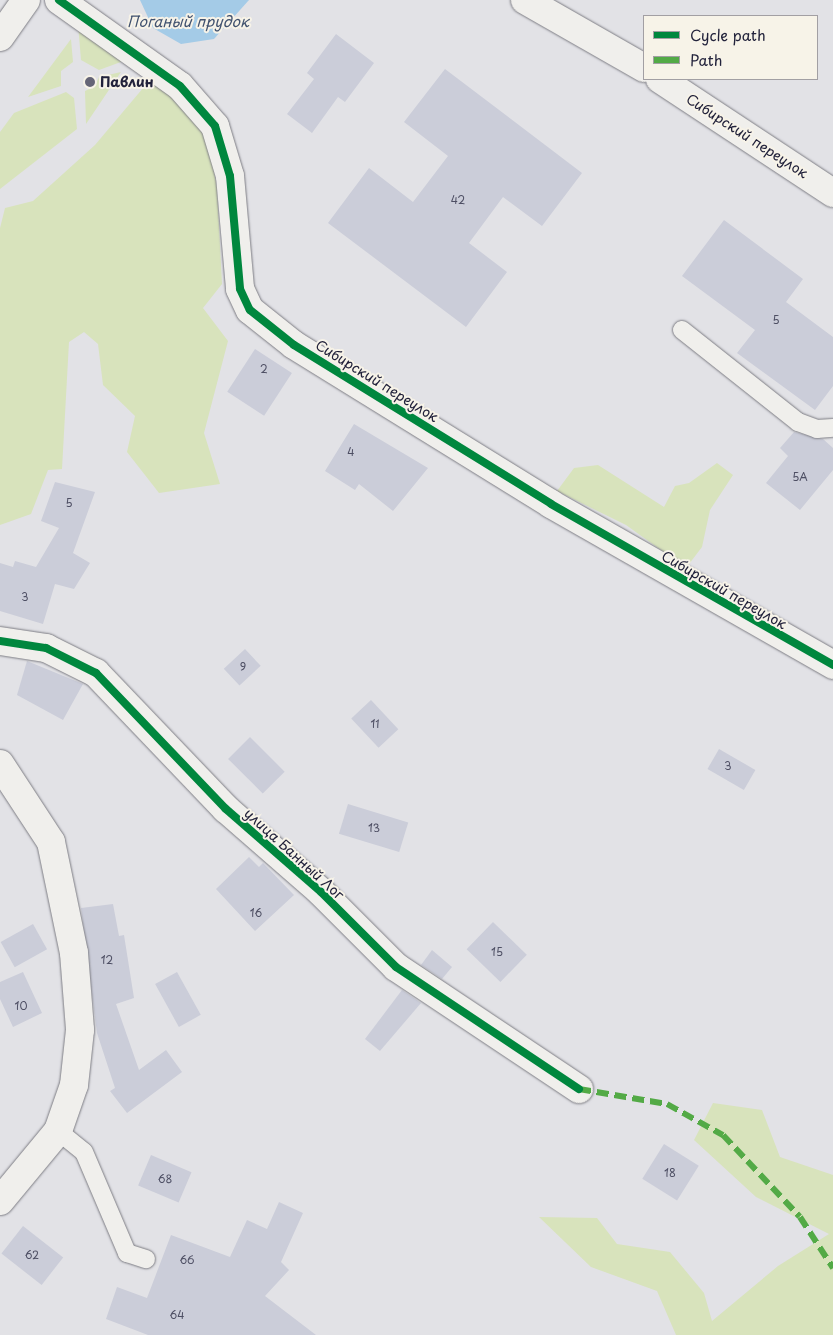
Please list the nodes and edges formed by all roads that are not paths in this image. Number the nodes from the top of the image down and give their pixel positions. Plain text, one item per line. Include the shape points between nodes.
1 (26, 0) edge
2 (58, 0) edge
3 (525, 0) edge
4 (0, 37) edge
5 (643, 67) edge
6 (662, 80) edge
7 (833, 193) edge
8 (682, 330) dead end
9 (833, 428) edge
10 (0, 641) edge
11 (833, 665) edge
12 (0, 764) edge
13 (579, 1089) dead end
14 (58, 1131) junction
15 (0, 1201) edge
16 (146, 1259) dead end

1 - 4 street
2 - 11 street, Сибирский переулок via 180,86 215,126 230,176 240,289 250,310 267,325 551,504
3 - 5 street
6 - 7 street, Сибирский переулок
8 - 9 lane via 798,422 816,429
10 - 13 street, улица Банный Лог via 46,648 96,673 226,809 321,892 396,967
12 - 14 street via 51,842 67,904 80,1030 74,1085
14 - 15 street
14 - 16 lane via 84,1152 127,1252

